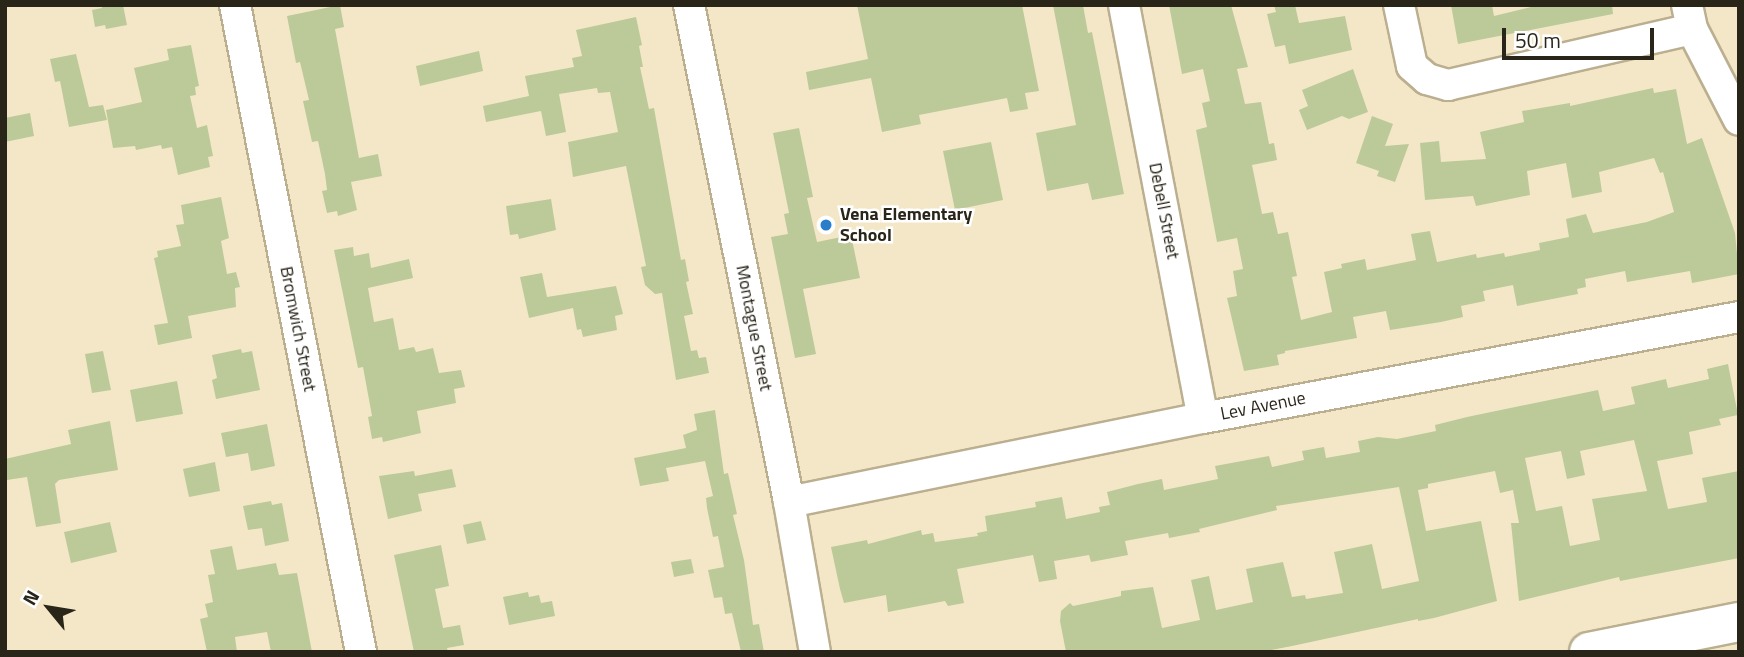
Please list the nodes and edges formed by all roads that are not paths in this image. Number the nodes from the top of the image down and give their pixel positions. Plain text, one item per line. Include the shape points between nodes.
1 (234, 5) edge
2 (689, 5) edge
3 (1124, 5) edge
4 (1399, 5) edge
5 (1690, 17) edge
6 (1739, 120) edge
7 (1739, 317) edge
8 (1203, 418) junction
9 (789, 502) junction
10 (1739, 622) edge
11 (361, 652) edge
12 (815, 652) edge
13 (1589, 652) edge

1 - 11 street, Bromwich Street
2 - 9 street, Montague Street
3 - 8 street, Debell Street
4 - 5 street via 1412,66 1427,79 1448,85
5 - 6 street
7 - 8 street, Lev Avenue
8 - 9 street, Lev Avenue
9 - 12 street, Montague Street
10 - 13 main road

